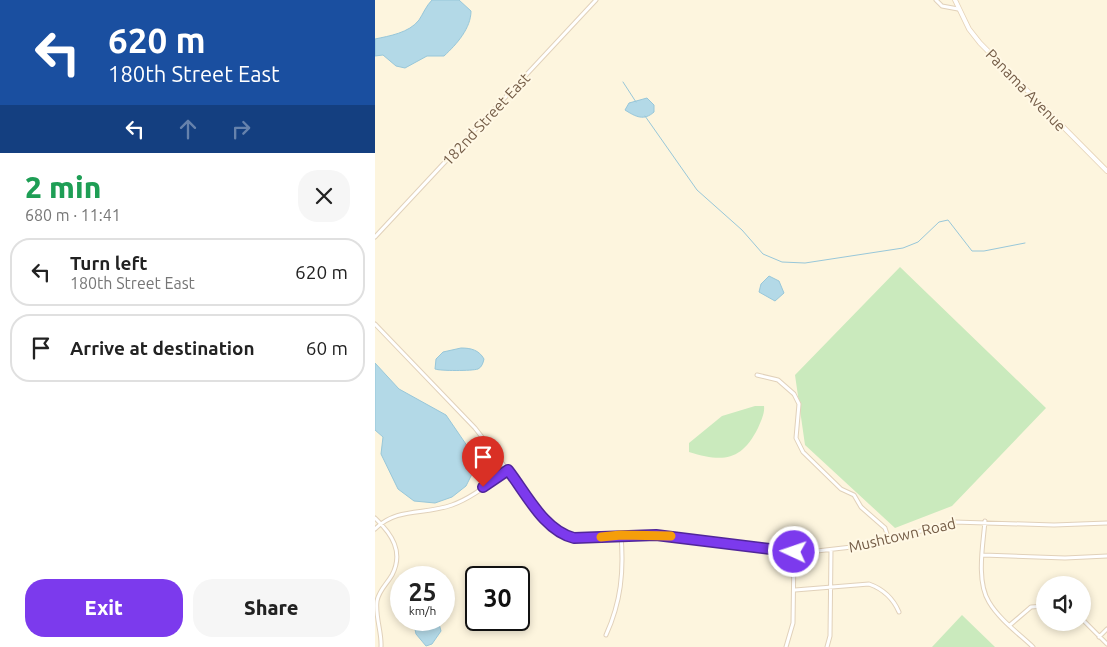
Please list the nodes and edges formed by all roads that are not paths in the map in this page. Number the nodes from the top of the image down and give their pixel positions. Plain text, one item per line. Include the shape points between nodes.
1 (596, 0) edge
2 (936, 0) edge
3 (955, 0) edge
4 (959, 9) junction
5 (1107, 171) edge
6 (375, 237) edge
7 (375, 324) edge
8 (757, 375) dead end
9 (508, 470) junction
10 (375, 518) edge
11 (985, 522) junction
12 (381, 523) junction
13 (1107, 523) edge
14 (375, 529) edge
15 (621, 535) junction
16 (889, 540) junction
17 (831, 550) junction
18 (794, 552) junction
19 (983, 555) junction
20 (1107, 556) edge
21 (831, 589) junction
22 (795, 590) junction
23 (376, 603) edge
24 (1036, 607) edge
25 (899, 612) dead end
26 (1010, 625) junction
27 (1091, 628) edge
28 (1107, 629) edge
29 (607, 636) dead end
30 (1099, 637) junction
31 (1107, 644) edge
32 (381, 647) edge
33 (786, 647) edge
34 (827, 647) edge
35 (1033, 647) edge

1 - 6 street, 182nd Street East
2 - 4 street via 942,6
3 - 4 main road, Panama Avenue
4 - 5 main road, Panama Avenue via 980,43
7 - 9 street, Mushtown Road via 475,428
8 - 16 street via 778,380 794,394 799,404 797,438 803,452 841,489 854,495 861,507 885,528
9 - 12 street via 452,505 405,512
9 - 15 street, Mushtown Road via 544,518 563,535 580,539
10 - 12 street
11 - 13 street, Mushtown Road
11 - 16 street, Mushtown Road via 954,522
11 - 19 street
12 - 14 street
12 - 23 street via 396,544 398,556
15 - 18 street, Mushtown Road via 663,536
15 - 29 street via 623,576 620,598
16 - 17 street, Mushtown Road
17 - 18 street, Mushtown Road
17 - 21 street
18 - 22 street
19 - 20 street
19 - 26 street via 985,594 989,603
21 - 22 street
21 - 25 street via 861,584 873,586 889,596
21 - 34 street
22 - 33 street via 793,622
23 - 32 street
24 - 26 street via 1031,607
26 - 35 street
27 - 30 street
28 - 30 street
30 - 31 street

